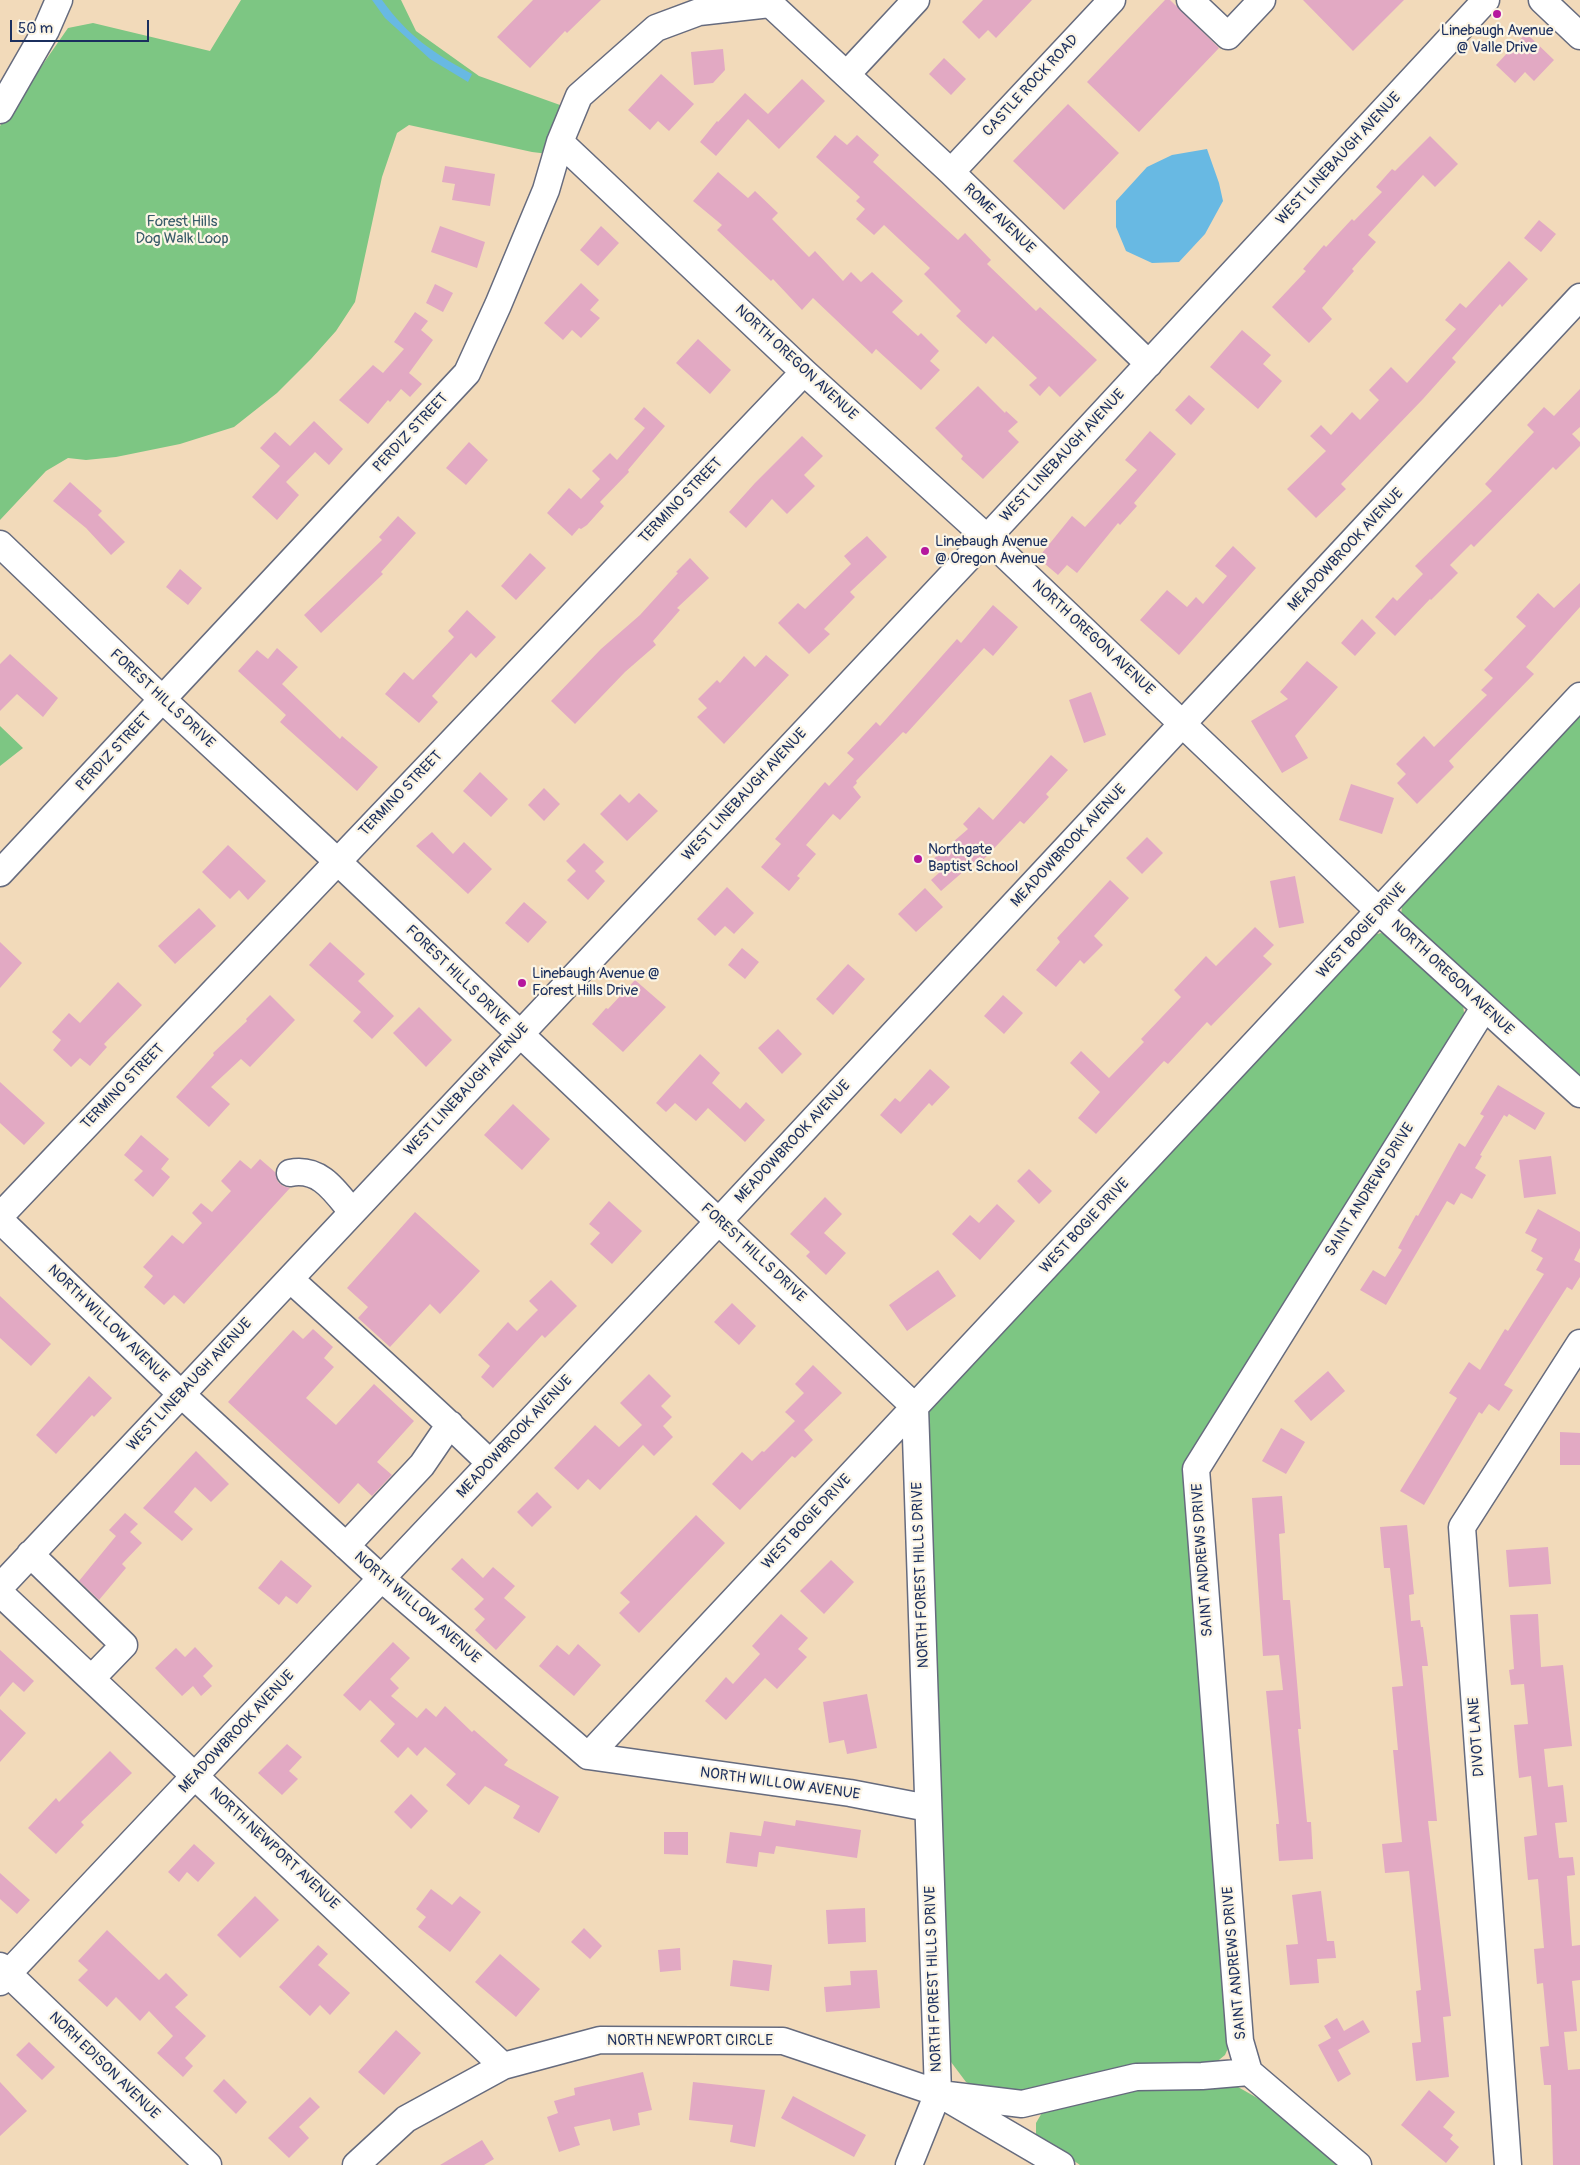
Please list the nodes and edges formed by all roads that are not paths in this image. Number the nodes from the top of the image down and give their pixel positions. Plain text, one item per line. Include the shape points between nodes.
1 (59, 0) edge
2 (916, 0) edge
3 (1112, 0) edge
4 (1190, 0) edge
5 (1262, 0) edge
6 (1486, 0) edge
7 (1542, 0) edge
8 (768, 2) edge
9 (1580, 36) edge
10 (847, 74) junction
11 (0, 110) edge
12 (560, 142) junction
13 (951, 172) junction
14 (1580, 298) edge
15 (1150, 364) junction
16 (804, 372) junction
17 (987, 538) junction
18 (0, 544) edge
19 (1580, 696) edge
20 (163, 700) junction
21 (1184, 724) junction
22 (337, 861) junction
23 (0, 873) edge
24 (1380, 912) junction
25 (1484, 1008) junction
26 (520, 1034) junction
27 (1580, 1094) edge
28 (290, 1173) dead end
29 (352, 1212) junction
30 (0, 1218) edge
31 (719, 1221) junction
32 (290, 1279) junction
33 (1580, 1343) edge
34 (181, 1394) junction
35 (915, 1407) junction
36 (450, 1424) junction
37 (490, 1463) junction
38 (346, 1546) junction
39 (30, 1554) junction
40 (381, 1578) junction
41 (0, 1587) edge
42 (0, 1593) edge
43 (92, 1678) junction
44 (588, 1756) junction
45 (196, 1776) junction
46 (928, 1808) junction
47 (3, 1974) edge
48 (503, 2066) junction
49 (1249, 2072) junction
50 (938, 2093) junction
51 (208, 2165) edge
52 (356, 2165) edge
53 (909, 2165) edge
54 (1061, 2165) edge
55 (1358, 2165) edge
56 (1508, 2165) edge

1 - 11 street via 46,30
2 - 10 street
3 - 13 street, CASTLE ROCK ROAD
4 - 5 street via 1228,36
6 - 15 street, WEST LINEBAUGH AVENUE
7 - 9 street
8 - 10 street, ROME AVENUE
8 - 12 street, PERDIZ STREET via 699,12 656,28 579,96
10 - 13 street, ROME AVENUE
12 - 16 street, NORTH OREGON AVENUE
12 - 20 street, PERDIZ STREET via 543,199 467,373
13 - 15 street, ROME AVENUE
14 - 21 street, MEADOWBROOK AVENUE
15 - 17 street, WEST LINEBAUGH AVENUE
16 - 17 street, NORTH OREGON AVENUE
16 - 22 street, TERMINO STREET
17 - 21 street, NORTH OREGON AVENUE
17 - 26 street, WEST LINEBAUGH AVENUE
18 - 20 street, FOREST HILLS DRIVE
19 - 24 street, WEST BOGIE DRIVE
20 - 22 street, FOREST HILLS DRIVE
20 - 23 street, PERDIZ STREET
21 - 24 street, NORTH OREGON AVENUE
21 - 31 street, MEADOWBROOK AVENUE
22 - 26 street, FOREST HILLS DRIVE
22 - 30 street, TERMINO STREET
24 - 25 street, NORTH OREGON AVENUE
24 - 35 street, WEST BOGIE DRIVE
25 - 27 street, NORTH OREGON AVENUE
25 - 49 street, SAINT ANDREWS DRIVE via 1196,1469 1240,2041
26 - 29 street, WEST LINEBAUGH AVENUE
26 - 31 street, FOREST HILLS DRIVE
28 - 29 street via 303,1170 329,1183
29 - 32 street, WEST LINEBAUGH AVENUE
30 - 34 street, NORTH WILLOW AVENUE
31 - 35 street, FOREST HILLS DRIVE
31 - 37 street, MEADOWBROOK AVENUE
32 - 34 street, WEST LINEBAUGH AVENUE
32 - 36 street
33 - 56 street, DIVOT LANE via 1462,1527
34 - 38 street, NORTH WILLOW AVENUE
34 - 39 street, WEST LINEBAUGH AVENUE
35 - 44 street, WEST BOGIE DRIVE
35 - 46 street, NORTH FOREST HILLS DRIVE
36 - 37 street
36 - 38 street via 422,1465
37 - 40 street, MEADOWBROOK AVENUE
38 - 40 street, NORTH WILLOW AVENUE
39 - 41 street, WEST LINEBAUGH AVENUE
39 - 43 street via 124,1645
40 - 44 street, NORTH WILLOW AVENUE
40 - 45 street, MEADOWBROOK AVENUE
42 - 43 street, NORTH NEWPORT AVENUE
43 - 45 street, NORTH NEWPORT AVENUE
44 - 46 street, NORTH WILLOW AVENUE via 850,1793
45 - 47 street, MEADOWBROOK AVENUE
45 - 48 street, NORTH NEWPORT AVENUE
46 - 50 street, NORTH FOREST HILLS DRIVE
47 - 51 street, NORH EDISON AVENUE
48 - 50 street, NORTH NEWPORT CIRCLE via 600,2040 783,2041
48 - 52 street, NORTH NEWPORT CIRCLE via 406,2119
49 - 50 street, NORTH FOREST HILLS DRIVE via 1136,2077 1022,2104
49 - 55 street
50 - 53 street
50 - 54 street, NORTH NEWPORT CIRCLE

